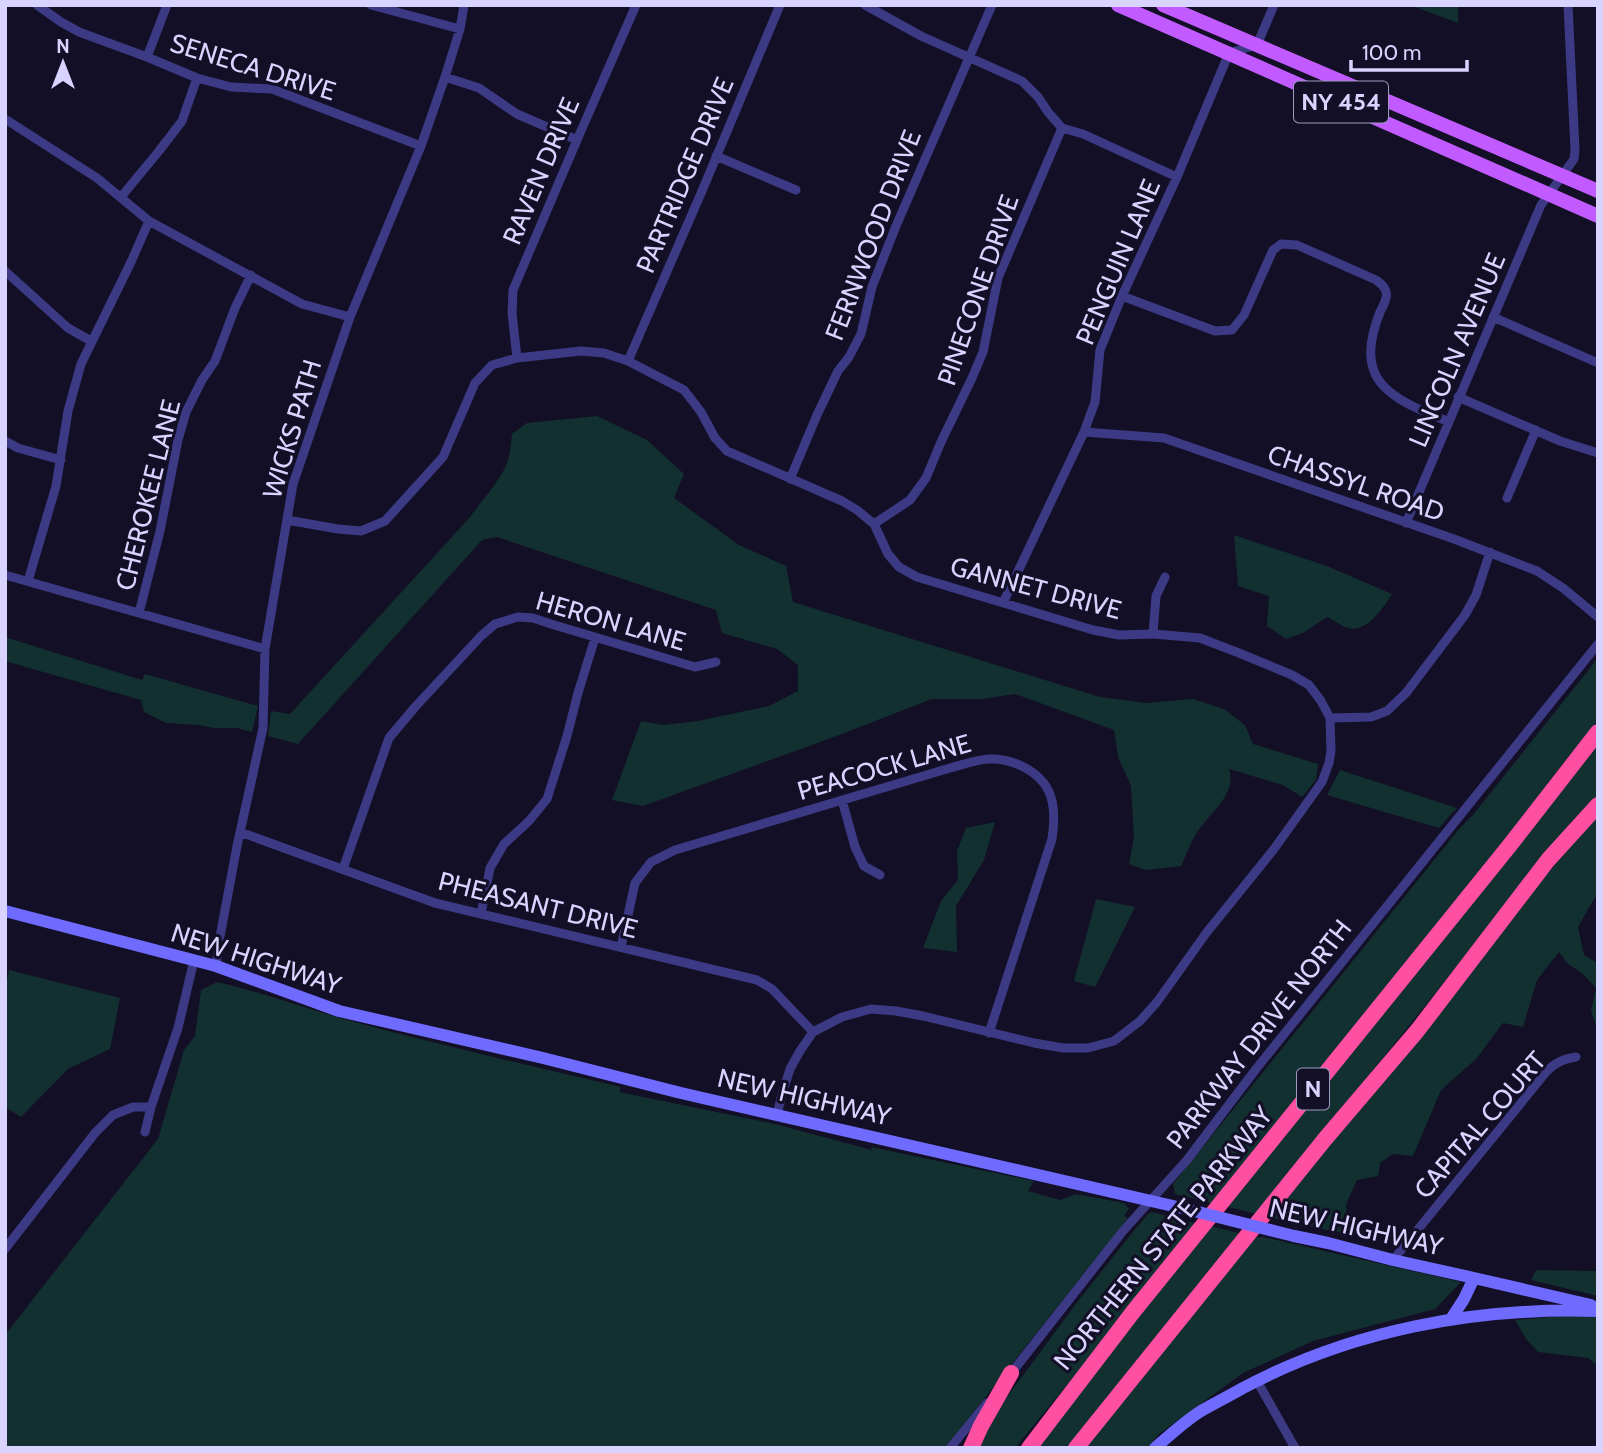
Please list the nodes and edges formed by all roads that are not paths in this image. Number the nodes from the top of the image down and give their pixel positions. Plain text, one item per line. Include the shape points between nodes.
1 (37, 5) edge
2 (167, 5) edge
3 (371, 5) edge
4 (464, 5) edge
5 (636, 5) edge
6 (780, 5) edge
7 (866, 5) edge
8 (992, 5) edge
9 (1118, 5) edge
10 (1163, 5) edge
11 (1275, 5) edge
12 (1568, 5) edge
13 (460, 29) junction
14 (1257, 44) junction
15 (1229, 53) junction
16 (147, 57) junction
17 (968, 57) junction
18 (445, 77) junction
19 (197, 78) junction
20 (5, 119) edge
21 (1062, 128) junction
22 (577, 139) junction
23 (421, 146) junction
24 (716, 156) junction
25 (1562, 175) junction
26 (1177, 177) junction
27 (796, 190) dead end
28 (1598, 191) edge
29 (1548, 194) junction
30 (121, 197) junction
31 (1598, 216) edge
32 (149, 221) junction
33 (5, 271) edge
34 (251, 275) junction
35 (1122, 296) junction
36 (351, 317) junction
37 (1493, 317) junction
38 (91, 341) junction
39 (517, 358) junction
40 (628, 361) junction
41 (1598, 363) edge
42 (1458, 397) junction
43 (1449, 422) junction
44 (1536, 430) junction
45 (1084, 432) junction
46 (5, 441) edge
47 (1598, 453) edge
48 (61, 460) junction
49 (790, 479) junction
50 (1507, 498) dead end
51 (287, 520) junction
52 (1406, 523) junction
53 (874, 524) junction
54 (1490, 552) junction
55 (5, 575) edge
56 (1166, 577) dead end
57 (28, 580) junction
58 (1003, 603) junction
59 (139, 613) junction
60 (1598, 617) edge
61 (1153, 634) junction
62 (595, 638) junction
63 (1598, 644) edge
64 (265, 649) junction
65 (716, 662) dead end
66 (1330, 718) junction
67 (1598, 732) edge
68 (842, 800) junction
69 (1598, 805) edge
70 (240, 832) junction
71 (343, 869) junction
72 (880, 875) dead end
73 (5, 911) edge
74 (481, 914) junction
75 (621, 947) junction
76 (194, 960) junction
77 (216, 966) junction
78 (813, 1032) junction
79 (989, 1033) junction
80 (1576, 1057) dead end
81 (151, 1107) junction
82 (777, 1114) junction
83 (145, 1132) dead end
84 (1148, 1202) junction
85 (5, 1249) edge
86 (1393, 1261) junction
87 (1474, 1278) junction
88 (1535, 1293) junction
89 (1598, 1309) edge
90 (1526, 1313) junction
91 (1451, 1319) junction
92 (1011, 1373) junction
93 (1257, 1381) junction
94 (950, 1448) edge
95 (971, 1448) edge
96 (1029, 1448) edge
97 (1076, 1448) edge
98 (1155, 1448) edge
99 (1295, 1448) edge

1 - 16 street, SENECA DRIVE via 79,32
2 - 16 street
3 - 13 street
4 - 13 street, WICKS PATH
5 - 22 street, RAVEN DRIVE
6 - 24 street, PARTRIDGE DRIVE
7 - 17 street
8 - 17 street, FERNWOOD DRIVE
9 - 15 main road, NY 454
10 - 14 main road, NY 454
11 - 14 street
12 - 25 street, LINCOLN AVENUE via 1575,150
13 - 18 street, WICKS PATH
14 - 15 street
14 - 25 main road, NY 454
15 - 26 street, PENGUIN LANE
15 - 29 main road, NY 454
16 - 19 street, SENECA DRIVE
17 - 21 street via 1022,81
17 - 49 street, FERNWOOD DRIVE via 872,287 861,334 838,371
18 - 22 street via 479,88 517,114
18 - 23 street, WICKS PATH
19 - 23 street, SENECA DRIVE via 272,89
19 - 30 street via 182,121
20 - 30 street
21 - 26 street
21 - 53 street, PINECONE DRIVE via 998,278 983,352 926,478 910,500
22 - 39 street, RAVEN DRIVE via 513,290
23 - 36 street, WICKS PATH
24 - 27 street
24 - 40 street, PARTRIDGE DRIVE
25 - 28 main road, NY 454
25 - 29 street, LINCOLN AVENUE
26 - 35 street, PENGUIN LANE
29 - 31 main road, NY 454
29 - 37 street, LINCOLN AVENUE
30 - 32 street
32 - 34 street
32 - 38 street
33 - 38 street via 68,328
34 - 36 street via 302,304
34 - 59 street, CHEROKEE LANE via 215,361 186,412
35 - 43 street via 1214,331 1233,330 1273,250 1281,244 1297,245 1376,279 1384,287 1387,297 1372,334 1370,355 1377,378 1406,403
35 - 45 street, PENGUIN LANE via 1100,350 1095,402
36 - 51 street, WICKS PATH via 293,484
37 - 41 street
37 - 42 street, LINCOLN AVENUE
38 - 48 street via 74,388
39 - 40 street, GANNET DRIVE via 581,351
39 - 51 street, GANNET DRIVE via 492,365 475,383 443,457 385,521 361,531
40 - 49 street, GANNET DRIVE via 684,390 727,450
42 - 43 street, LINCOLN AVENUE
42 - 44 street
43 - 52 street, LINCOLN AVENUE
44 - 47 street
44 - 50 street
45 - 52 street, CHASSYL ROAD via 1164,438
45 - 58 street, PENGUIN LANE
46 - 48 street
48 - 57 street
49 - 53 street, GANNET DRIVE via 842,501
51 - 64 street, WICKS PATH
52 - 54 street, CHASSYL ROAD
53 - 58 street, GANNET DRIVE via 899,567 917,577
54 - 60 street, CHASSYL ROAD via 1537,571
54 - 66 street via 1465,615 1406,693 1387,711
55 - 57 street
56 - 61 street via 1156,596
57 - 59 street
58 - 61 street, GANNET DRIVE via 1093,630
59 - 64 street
61 - 66 street, GANNET DRIVE via 1200,639 1292,675 1308,685
62 - 65 street, HERON LANE via 695,667
62 - 71 street, HERON LANE via 518,617 495,624 481,636 389,738
62 - 74 street via 547,799 504,844 490,868
63 - 84 street, PARKWAY DRIVE NORTH via 1187,1160
64 - 70 street, WICKS PATH via 263,728
66 - 79 street via 1331,751 1322,782 1140,1021 1114,1041 1088,1048 1034,1044
67 - 96 highway, NORTHERN STATE PARKWAY / N
68 - 72 street via 863,866
68 - 75 street, PEACOCK LANE via 675,850 651,862 635,883
68 - 79 street, PEACOCK LANE via 984,759 1002,759 1027,768 1042,781 1052,798 1052,839
69 - 97 highway, N via 1548,860 1417,1031
70 - 71 street, PHEASANT DRIVE
70 - 77 street, WICKS PATH
71 - 74 street, PHEASANT DRIVE via 435,903
73 - 76 street, NEW HIGHWAY
74 - 75 street, PHEASANT DRIVE
75 - 78 street, PHEASANT DRIVE via 757,980 772,989
76 - 77 street, NEW HIGHWAY
76 - 81 street via 178,1028
77 - 82 street, NEW HIGHWAY via 338,1011
78 - 79 street via 871,1009 923,1016
78 - 82 street via 790,1069
80 - 86 street, CAPITAL COURT via 1547,1071
81 - 83 street
81 - 85 street via 134,1107 113,1115
82 - 84 street, NEW HIGHWAY
84 - 86 street, NEW HIGHWAY, bridge
84 - 92 street, PARKWAY DRIVE NORTH
86 - 87 street, NEW HIGHWAY
87 - 88 street, NEW HIGHWAY
87 - 91 street
88 - 89 street, NEW HIGHWAY
88 - 90 street via 1535,1306
89 - 90 street
90 - 91 street
91 - 93 street via 1363,1338
92 - 94 street, PARKWAY DRIVE NORTH
92 - 95 highway
93 - 98 street via 1199,1412
93 - 99 street

